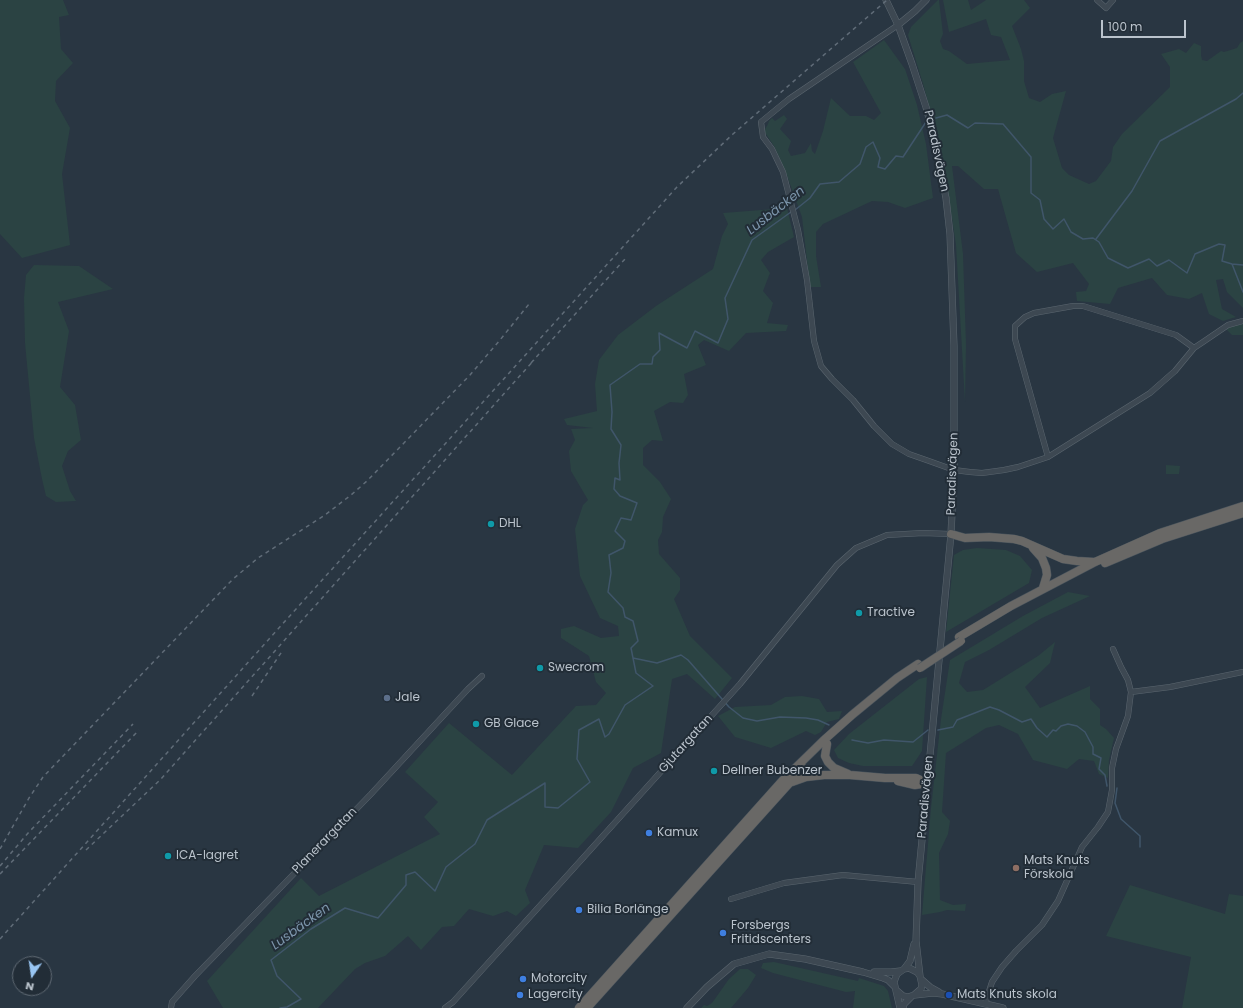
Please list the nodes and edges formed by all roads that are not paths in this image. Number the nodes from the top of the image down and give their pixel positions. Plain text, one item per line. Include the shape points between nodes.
1 (886, 0) edge
2 (926, 0) edge
3 (1097, 0) edge
4 (1113, 0) edge
5 (898, 25) junction
6 (1243, 321) edge
7 (1194, 348) junction
8 (1048, 458) junction
9 (954, 470) junction
10 (1243, 506) edge
11 (1243, 513) edge
12 (951, 534) junction
13 (1030, 545) junction
14 (1095, 562) junction
15 (1043, 588) junction
16 (960, 639) junction
17 (1113, 649) dead end
18 (919, 666) junction
19 (1243, 672) edge
20 (482, 676) dead end
21 (1131, 692) junction
22 (827, 744) junction
23 (850, 775) junction
24 (789, 783) junction
25 (927, 783) junction
26 (918, 882) junction
27 (731, 899) dead end
28 (916, 929) junction
29 (902, 970) junction
30 (863, 972) junction
31 (921, 978) junction
32 (895, 988) junction
33 (942, 994) junction
34 (913, 996) junction
35 (985, 1004) junction
36 (171, 1008) edge
37 (445, 1008) edge
38 (579, 1008) edge
39 (587, 1008) edge
40 (687, 1008) edge
41 (901, 1008) edge
42 (1003, 1008) edge

1 - 5 street, Paradisvägen
2 - 5 street
3 - 4 street via 1106,8
5 - 9 street, Paradisvägen via 926,107 946,198 950,234 954,346
5 - 9 street via 789,99 761,122 763,136 783,172 798,230 814,342 822,366 892,444 909,454
6 - 7 street via 1228,325
7 - 8 street via 1150,393
7 - 8 street via 1176,335 1083,306 1025,317 1015,326 1015,339
8 - 9 street via 994,472
9 - 12 street, Paradisvägen
10 - 14 highway via 1160,533
11 - 16 highway via 1162,539 1090,570
12 - 13 highway via 965,538 1014,539
12 - 25 street, Paradisvägen
12 - 37 street, Gjutargatan via 887,535 856,548 837,566 740,684
13 - 14 highway via 1063,559
13 - 15 highway via 1042,558 1046,568 1047,575
14 - 15 highway
15 - 16 highway
16 - 18 highway
17 - 21 street
18 - 22 highway
18 - 38 highway via 897,678 824,740 783,780
19 - 21 street
20 - 36 street, Planerargatan via 195,976 172,1002
21 - 35 street via 1128,716 1112,768 1108,812 1082,847 1058,901 1042,925 1002,967 992,982
22 - 23 highway via 825,756 828,762
22 - 24 highway
23 - 24 highway via 815,775
23 - 25 highway via 916,778
24 - 39 highway
25 - 26 street, Paradisvägen
26 - 27 street via 843,875 784,883
26 - 28 street, Paradisvägen
28 - 29 street, Paradisvägen via 910,961
28 - 31 street, Paradisvägen via 916,950
29 - 30 street
29 - 31 street via 909,968
29 - 32 street via 895,978
30 - 32 street via 888,980
30 - 40 street via 805,958 769,954 734,964 707,986
31 - 33 street
31 - 34 street via 921,989
32 - 34 street via 903,996
32 - 41 street
33 - 34 street
33 - 35 street
34 - 41 street
35 - 42 street

